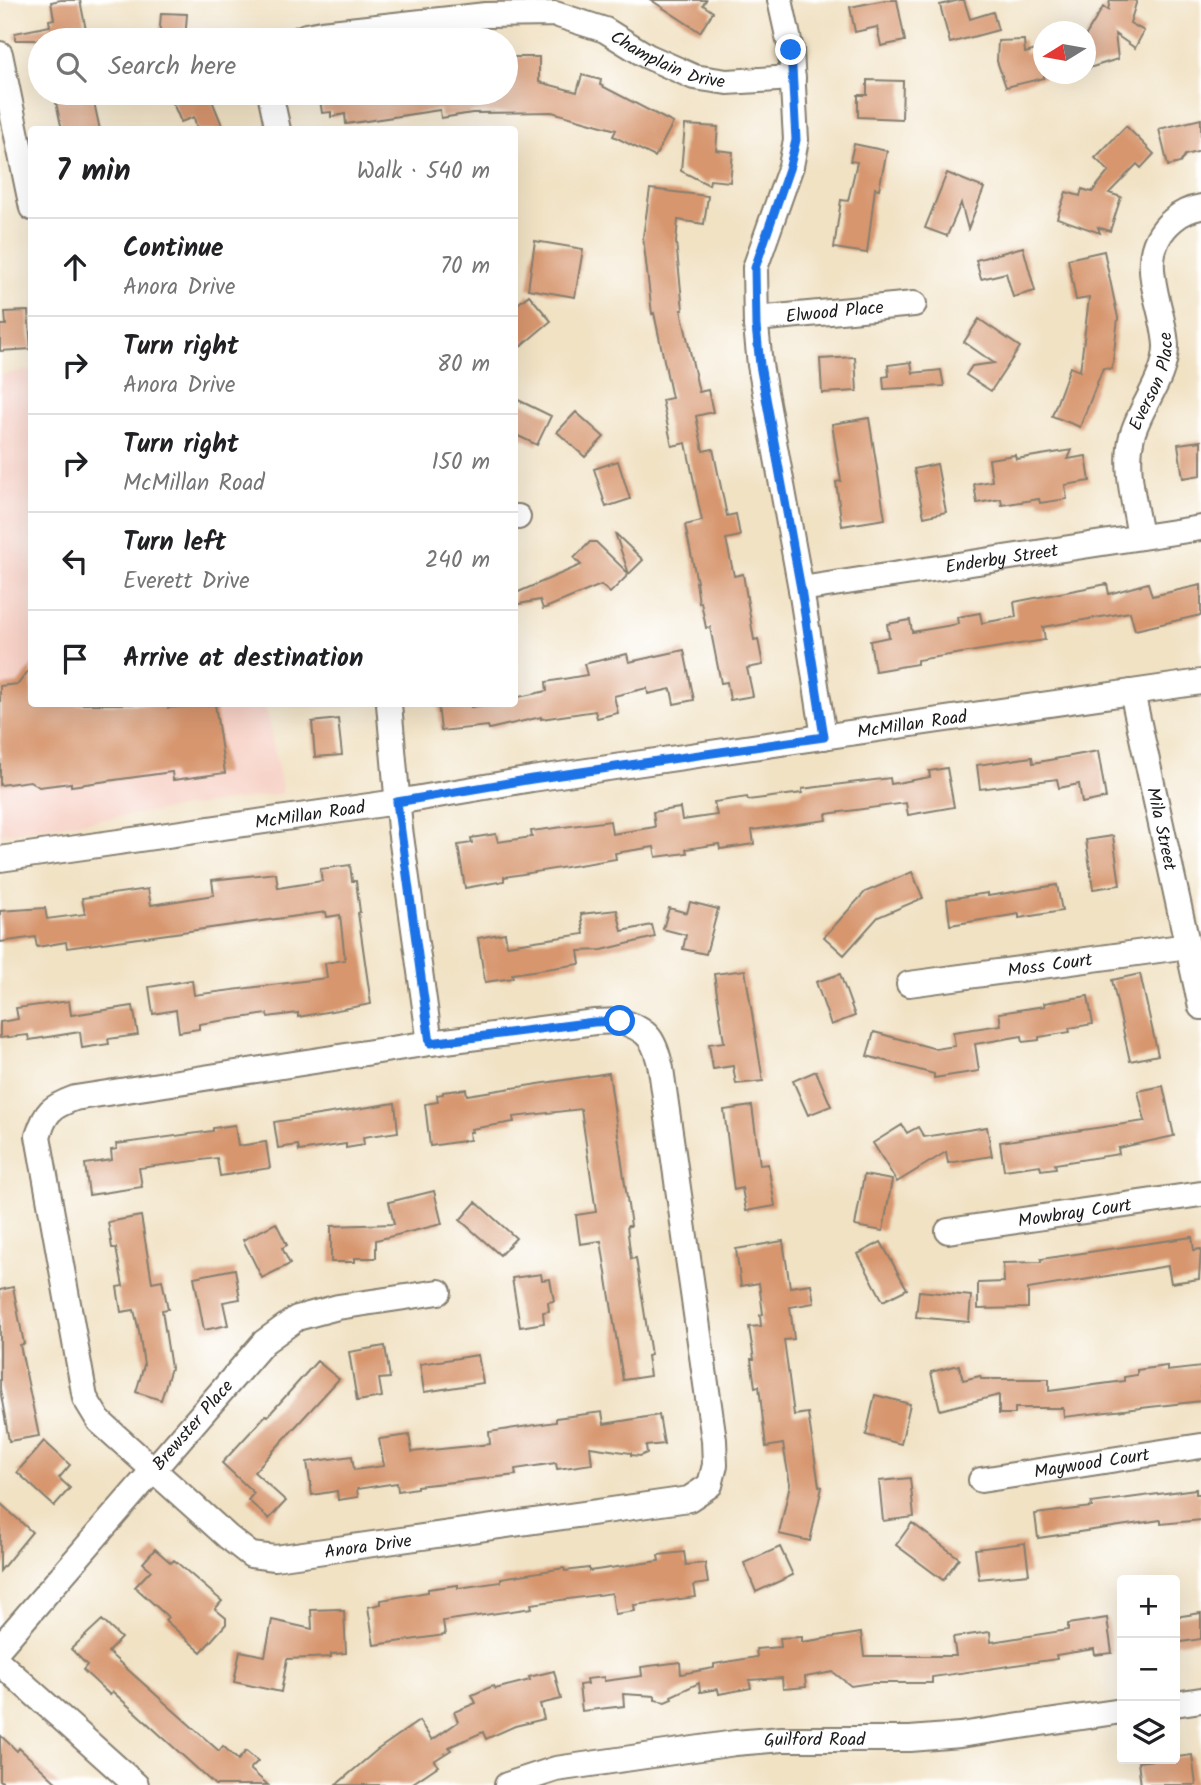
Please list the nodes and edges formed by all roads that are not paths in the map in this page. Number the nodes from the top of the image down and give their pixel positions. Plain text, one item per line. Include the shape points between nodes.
1 (780, 0) edge
2 (362, 28) edge
3 (0, 54) edge
4 (793, 78) junction
5 (273, 105) edge
6 (277, 126) edge
7 (28, 189) edge
8 (1201, 207) edge
9 (914, 304) dead end
10 (756, 319) junction
11 (1201, 528) edge
12 (1140, 537) junction
13 (801, 589) junction
14 (1201, 682) edge
15 (1132, 692) junction
16 (389, 707) edge
17 (824, 737) junction
18 (397, 802) junction
19 (0, 859) edge
20 (1188, 946) junction
21 (909, 984) dead end
22 (1201, 1007) edge
23 (430, 1043) junction
24 (1201, 1194) edge
25 (948, 1231) dead end
26 (439, 1292) dead end
27 (1201, 1446) edge
28 (153, 1472) junction
29 (981, 1480) dead end
30 (0, 1647) edge
31 (0, 1663) edge
32 (1201, 1700) edge
33 (1180, 1703) edge
34 (1117, 1712) edge
35 (136, 1785) edge
36 (508, 1785) edge

1 - 4 street
2 - 4 street, Champlain Drive via 506,14 555,14 605,30 694,77 727,82
3 - 7 street
4 - 10 street via 796,140 755,268
5 - 6 street
8 - 12 street, Everson Place via 1182,212 1161,230 1153,250 1151,274 1166,346 1163,365 1132,435 1129,462
9 - 10 street, Elwood Place
10 - 13 street via 760,365
11 - 12 street, Enderby Street
12 - 13 street, Enderby Street
13 - 17 street
14 - 15 street, McMillan Road
15 - 17 street, McMillan Road
15 - 20 street, Mila Street
16 - 18 street
17 - 18 street, McMillan Road
18 - 19 street, McMillan Road
18 - 23 street
20 - 21 street, Moss Court
20 - 22 street, Mila Street
23 - 28 street, Anora Drive via 75,1098 45,1114 38,1136 85,1398 99,1421
23 - 28 street, Anora Drive via 620,1021 641,1027 656,1046 714,1440 715,1465 709,1485 689,1499 275,1558 251,1555
24 - 25 street, Mowbray Court
26 - 28 street, Brewster Place via 297,1318 264,1342
27 - 29 street, Maywood Court
28 - 30 street, Brewster Place
31 - 35 street
32 - 33 street
34 - 36 street, Guilford Road via 960,1735 735,1743 556,1769

